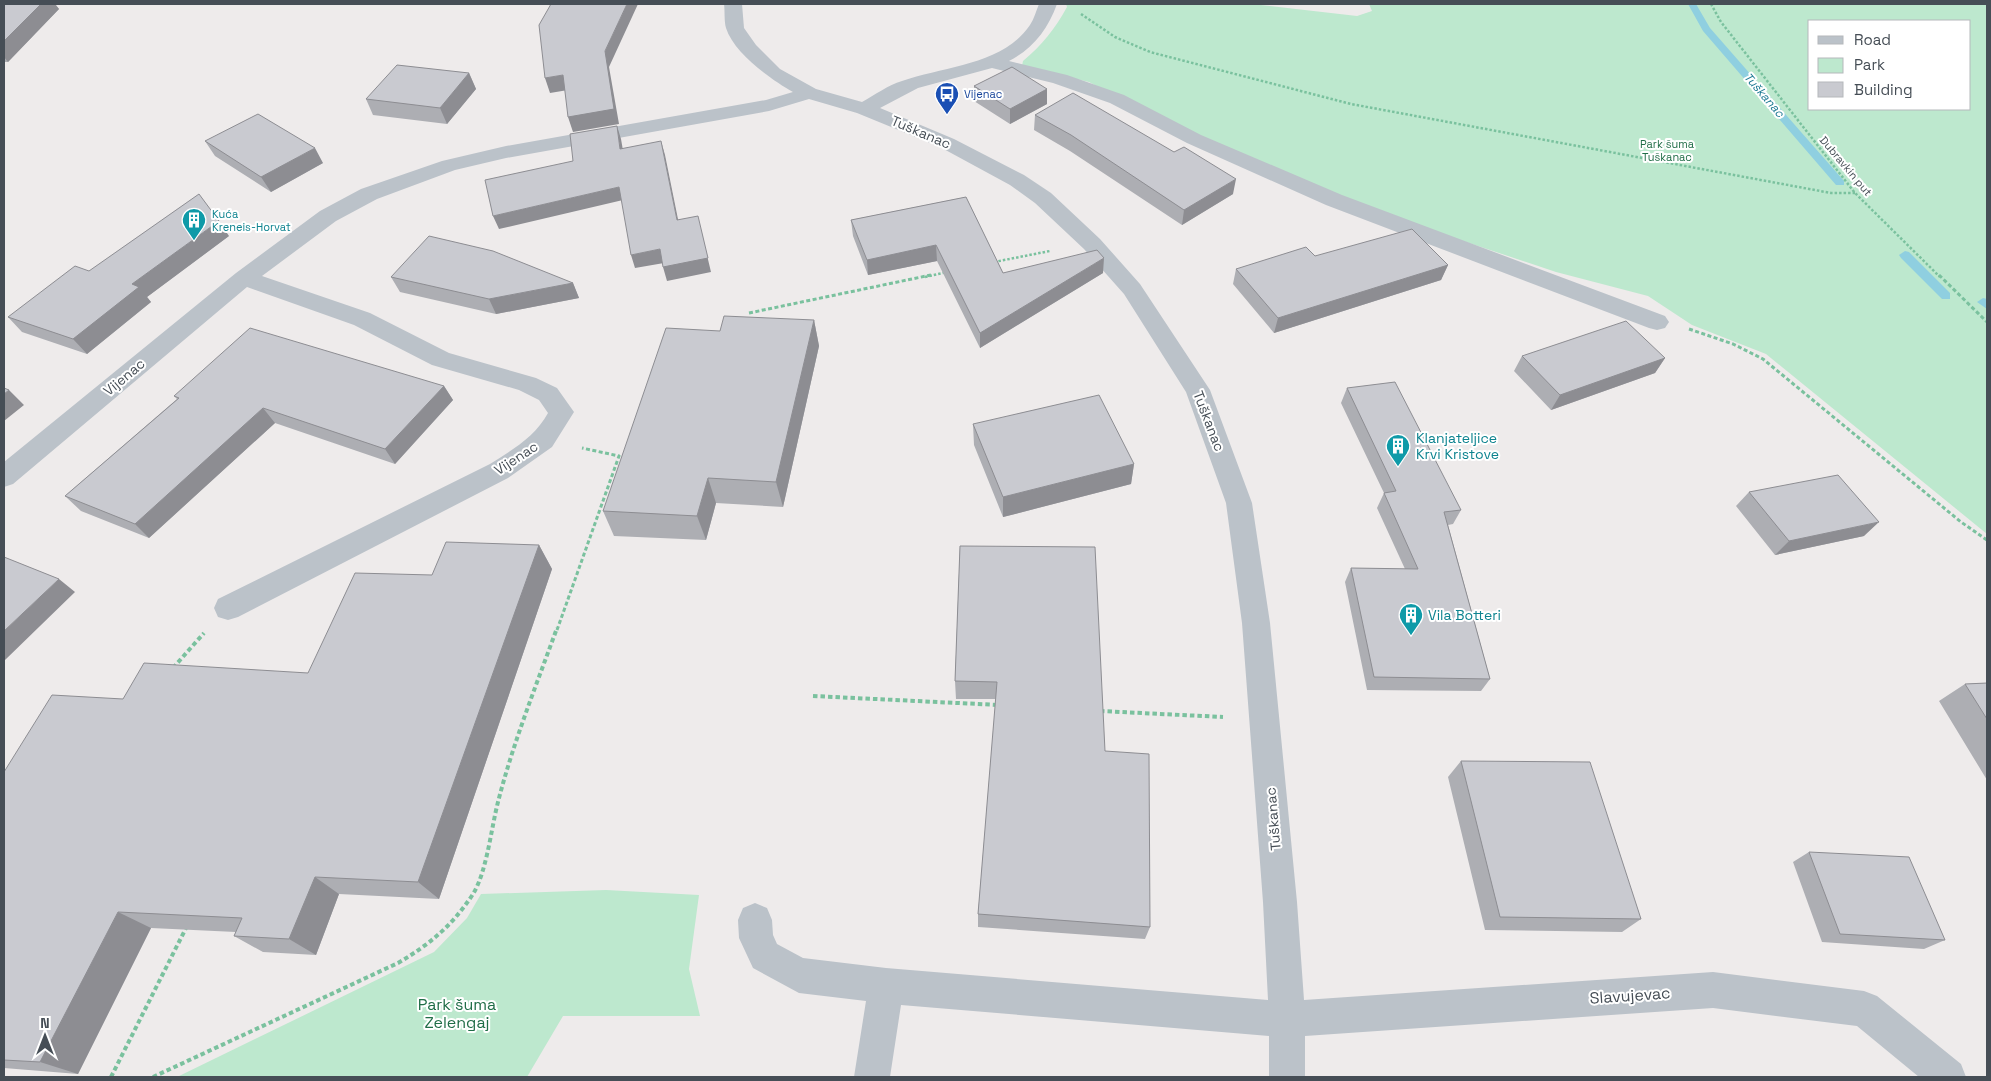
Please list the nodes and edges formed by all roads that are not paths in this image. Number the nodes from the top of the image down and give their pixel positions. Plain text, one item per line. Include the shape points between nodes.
1 (733, 4) edge
2 (1048, 4) edge
3 (991, 62) junction
4 (809, 93) junction
5 (864, 109) junction
6 (244, 278) junction
7 (1657, 322) road end
8 (4, 477) edge
9 (228, 608) road end
10 (755, 920) dead end
11 (886, 986) junction
12 (1287, 1019) junction
13 (872, 1077) edge
14 (1287, 1077) edge
15 (1948, 1077) edge

1 - 4 street, Tuškanac via 735,28 749,49 773,73
2 - 3 street via 1025,44 1009,56
3 - 5 street via 910,84
3 - 7 street via 1060,79 1117,98 1194,139 1334,200
4 - 5 street, Tuškanac
4 - 6 street, Vijenac via 769,105 506,152 407,178 328,216
5 - 12 street, Tuškanac via 948,142 1043,198 1092,244 1132,289 1198,390 1239,503 1256,623
6 - 8 street, Vijenac
6 - 9 street, Vijenac via 362,319 440,359 527,384 548,394 561,412 552,431 539,444 499,471
10 - 11 street, Slavujevac via 756,938 765,956 799,975
11 - 12 street, Slavujevac
11 - 13 street
12 - 14 street, Tuškanac
12 - 15 street, Slavujevac via 1713,990 1864,1009

